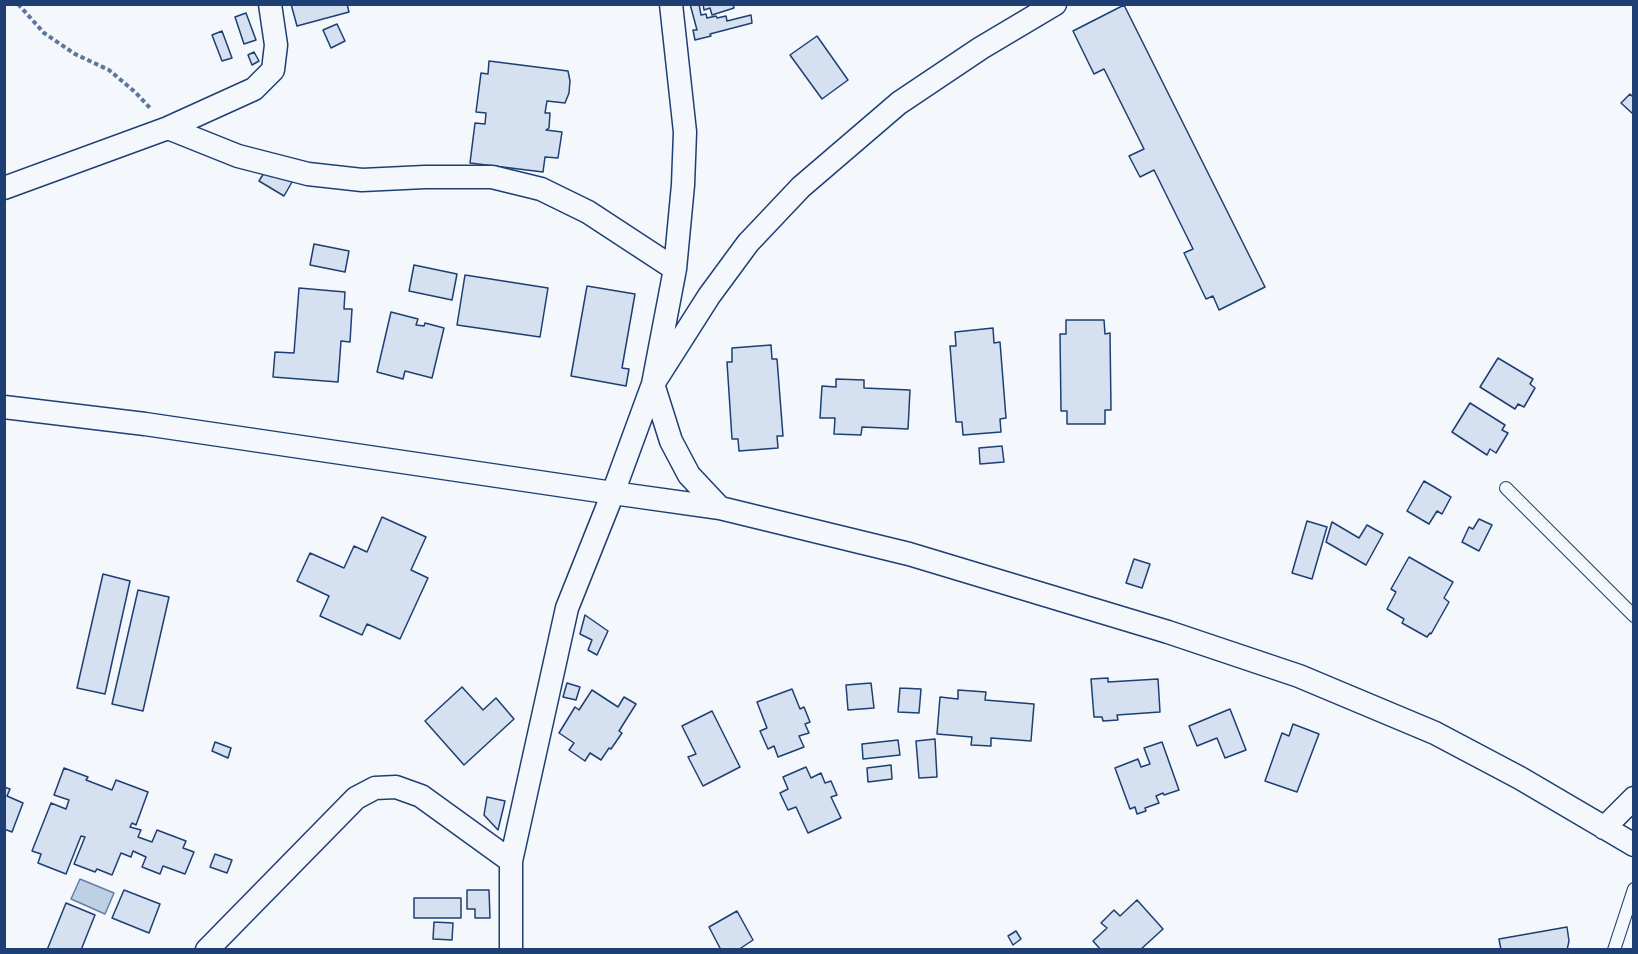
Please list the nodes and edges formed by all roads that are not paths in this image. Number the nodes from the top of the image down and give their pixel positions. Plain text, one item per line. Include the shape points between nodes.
1 (270, 4) edge
2 (670, 4) edge
3 (1055, 4) edge
4 (168, 128) junction
5 (4, 188) edge
6 (675, 269) junction
7 (653, 384) junction
8 (4, 407) edge
9 (1506, 488) dead end
10 (613, 493) junction
11 (720, 508) junction
12 (1634, 616) edge
13 (1634, 798) edge
14 (1604, 828) junction
15 (1634, 845) edge
16 (511, 861) junction
17 (1634, 890) edge
18 (207, 950) edge
19 (511, 950) edge
20 (1614, 950) edge

1 - 4 street via 276,45 273,70 254,89
2 - 6 street via 685,132
3 - 7 street via 899,104 801,187 748,243
4 - 5 street
4 - 6 street via 238,156 308,174 362,180 492,177 541,189 588,212
6 - 7 street
7 - 10 street
7 - 11 street via 671,441 689,475
8 - 10 street
9 - 12 lane
10 - 11 street
10 - 16 street via 567,608
11 - 14 street via 909,554 1299,676 1435,733
13 - 14 street
14 - 15 street
16 - 18 street via 421,796 396,787 375,788 356,798
16 - 19 street
17 - 20 lane

